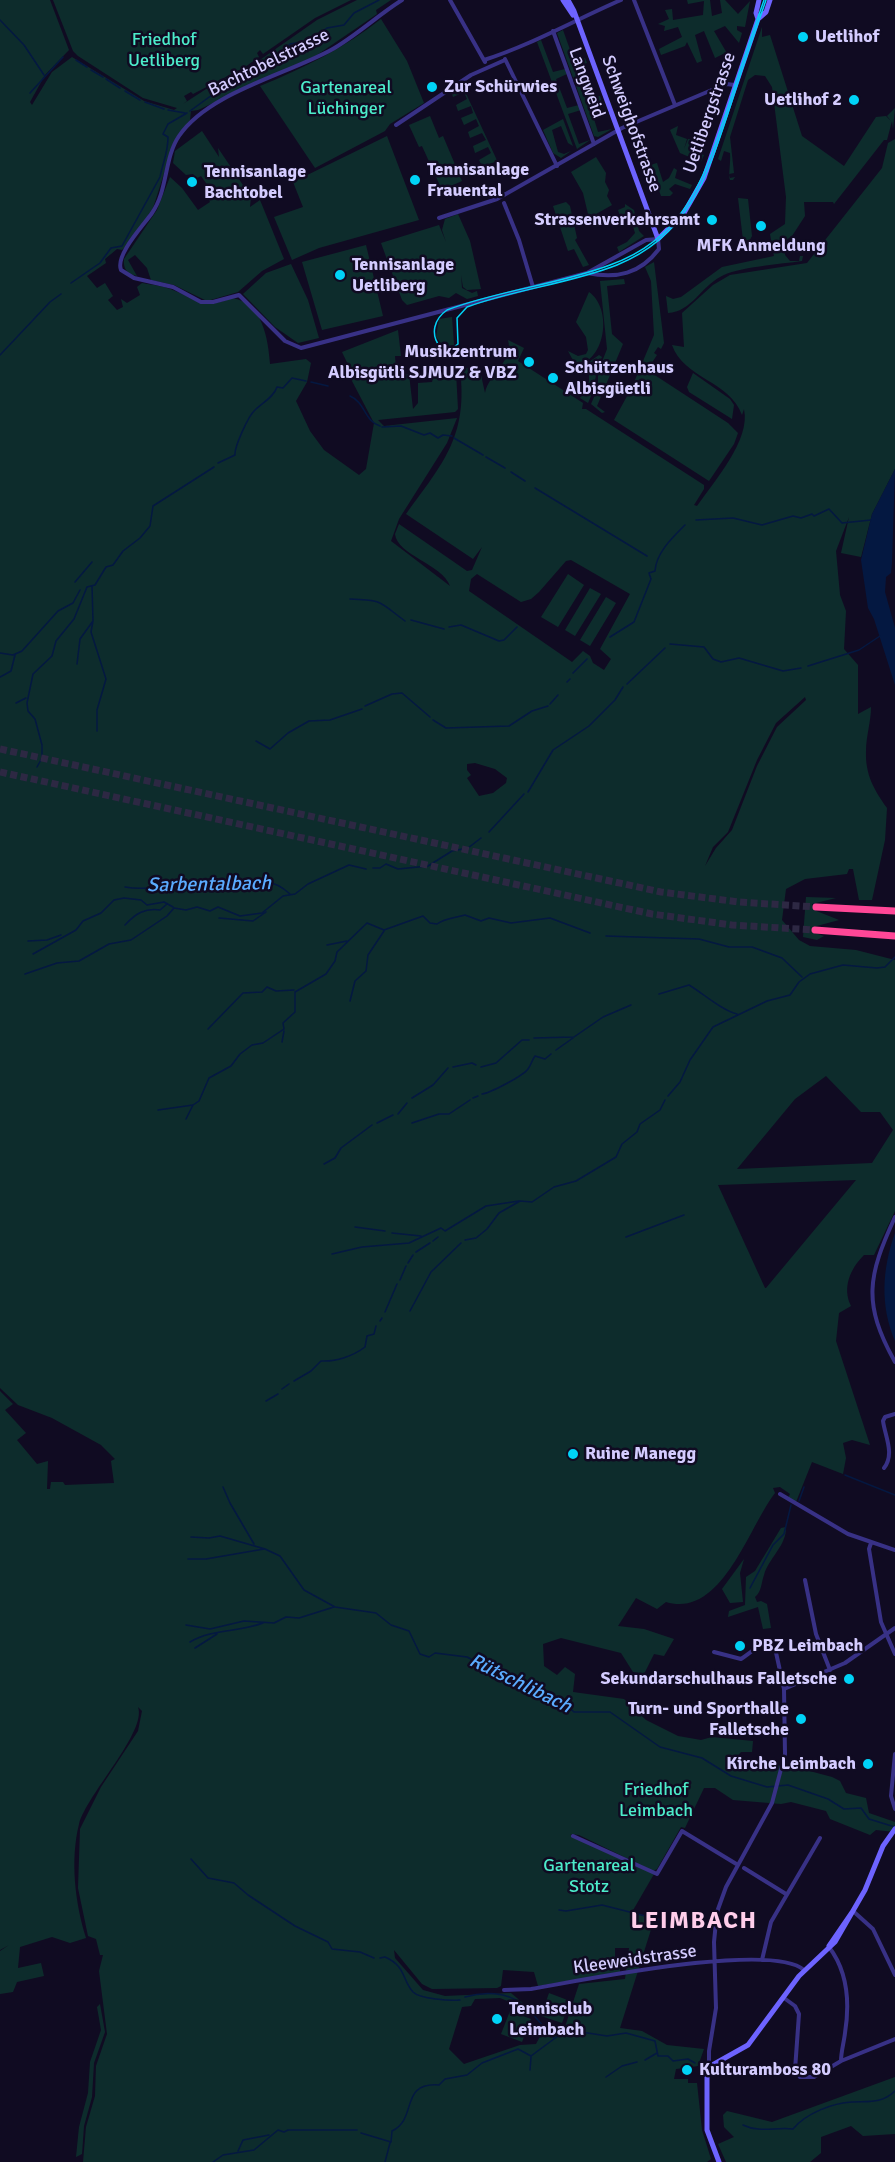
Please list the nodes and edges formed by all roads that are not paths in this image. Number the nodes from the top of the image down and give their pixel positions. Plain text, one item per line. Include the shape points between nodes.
1 (402, 0) edge
2 (450, 0) edge
3 (566, 0) edge
4 (621, 0) edge
5 (634, 0) edge
6 (759, 0) edge
7 (770, 0) edge
8 (576, 18) junction
9 (758, 19) junction
10 (553, 31) junction
11 (503, 54) junction
12 (484, 60) junction
13 (505, 60) junction
14 (486, 67) junction
15 (736, 85) junction
16 (675, 105) junction
17 (396, 125) dead end
18 (618, 130) junction
19 (594, 144) junction
20 (557, 166) junction
21 (504, 203) dead end
22 (650, 217) junction
23 (439, 218) dead end
24 (676, 221) junction
25 (658, 239) junction
26 (587, 273) junction
27 (533, 287) junction
28 (285, 341) joint
29 (816, 907) tunnel mouth
30 (895, 911) edge
31 (815, 930) tunnel mouth
32 (895, 936) edge
33 (895, 1217) edge
34 (895, 1362) edge
35 (895, 1414) edge
36 (884, 1468) dead end
37 (780, 1494) dead end
38 (871, 1543) junction
39 (895, 1550) edge
40 (805, 1580) dead end
41 (895, 1628) edge
42 (885, 1634) junction
43 (714, 1652) dead end
44 (895, 1654) edge
45 (830, 1670) junction
46 (784, 1689) junction
47 (895, 1754) edge
48 (895, 1809) edge
49 (894, 1832) edge
50 (573, 1836) dead end
51 (820, 1838) dead end
52 (738, 1866) junction
53 (744, 1868) dead end
54 (786, 1894) junction
55 (853, 1911) junction
56 (829, 1947) junction
57 (762, 1960) junction
58 (715, 1962) junction
59 (804, 1970) junction
60 (895, 1975) edge
61 (504, 1990) dead end
62 (784, 1998) junction
63 (895, 2039) edge
64 (841, 2061) junction
65 (709, 2066) junction
66 (719, 2162) edge

1 - 28 street, Bachtobelstrasse via 335,48 201,112 175,143 154,209 120,261 126,275 173,287 201,302 241,296
2 - 12 street
3 - 8 main road, Schweighofstrasse
4 - 8 street
5 - 16 street
6 - 9 main road, Uetlibergstrasse
7 - 9 main road, Uetlibergstrasse via 766,12
8 - 10 street
8 - 18 main road, Schweighofstrasse
9 - 15 main road, Uetlibergstrasse
10 - 11 street
10 - 19 street, Langweid
11 - 12 street
11 - 13 street
12 - 14 street
13 - 14 street
13 - 20 street
14 - 17 street
15 - 16 street via 726,84
15 - 24 main road, Uetlibergstrasse via 704,178
16 - 18 street
18 - 19 street
18 - 22 main road, Schweighofstrasse
19 - 20 street
20 - 23 street via 497,199
21 - 27 street
22 - 24 main road via 662,222
22 - 25 main road, Schweighofstrasse
24 - 25 main road, Uetlibergstrasse
25 - 26 street, Uetlibergstrasse via 646,240
25 - 26 street, Uetlibergstrasse via 659,249 645,264 625,275
26 - 27 street, Uetlibergstrasse
27 - 28 street, Uetlibergstrasse via 301,348
29 - 30 highway
31 - 32 highway
33 - 34 street via 871,1281 884,1343
35 - 36 street via 883,1421 889,1445
37 - 38 street
38 - 39 street
38 - 42 street via 874,1591
40 - 45 street via 816,1634
41 - 42 street
42 - 44 street
42 - 45 street
43 - 46 street via 741,1659 763,1645 772,1646 777,1652
45 - 46 street
46 - 52 street via 783,1767 774,1797
47 - 48 street via 891,1796
49 - 55 main road via 883,1846
50 - 52 street via 657,1874 682,1831
51 - 54 street
52 - 58 street via 717,1912
53 - 54 street
54 - 57 street via 767,1931
55 - 56 main road
55 - 60 street via 880,1940
56 - 59 main road
56 - 64 street via 847,1989
57 - 58 street, Kleeweidstrasse
57 - 59 street, Kleeweidstrasse via 795,1964
58 - 61 street, Kleeweidstrasse
58 - 65 street via 716,2008
59 - 62 main road
62 - 64 street via 799,2014 795,2073 811,2078
62 - 65 main road via 748,2044
63 - 64 street
65 - 66 main road via 707,2126

